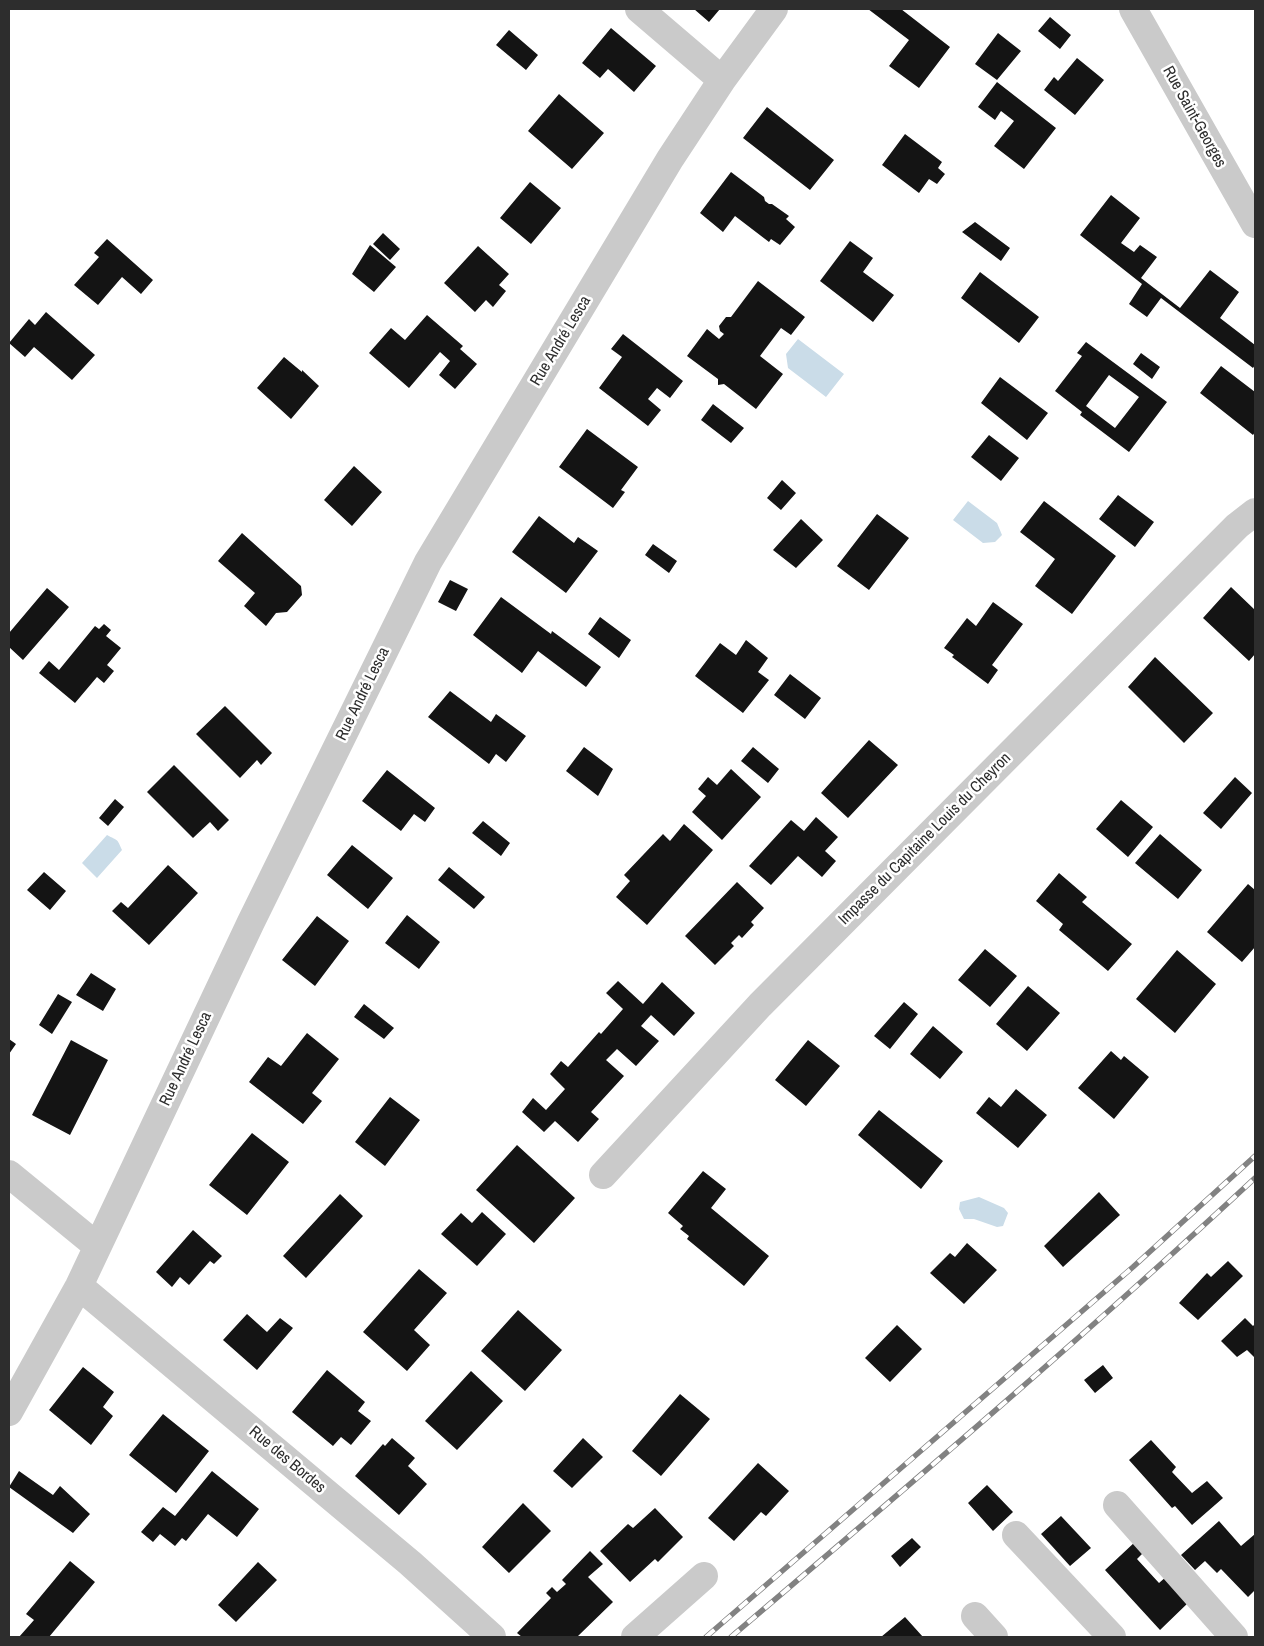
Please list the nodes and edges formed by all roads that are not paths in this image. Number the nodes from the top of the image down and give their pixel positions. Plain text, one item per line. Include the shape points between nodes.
1 (639, 9) edge
2 (774, 9) edge
3 (1133, 9) edge
4 (722, 80) junction
5 (1255, 224) edge
6 (1255, 512) edge
7 (9, 1174) edge
8 (603, 1175) dead end
9 (97, 1246) junction
10 (79, 1286) junction
11 (9, 1412) edge
12 (1117, 1504) dead end
13 (1016, 1535) dead end
14 (704, 1576) dead end
15 (974, 1616) dead end
16 (492, 1637) edge
17 (635, 1637) edge
18 (994, 1637) edge
19 (1112, 1637) edge
20 (1234, 1637) edge

1 - 4 street
2 - 4 street, Rue André Lesca
3 - 5 street, Rue Saint-Georges
4 - 9 street, Rue André Lesca via 670,159 428,562 251,922
6 - 8 street, Impasse du Capitaine Louis du Cheyron via 1237,526 760,1005
7 - 9 street
9 - 10 street, Rue André Lesca
10 - 11 street, Rue André Lesca
10 - 16 street, Rue des Bordes via 410,1563
12 - 20 street
13 - 19 street
14 - 17 street
15 - 18 street

